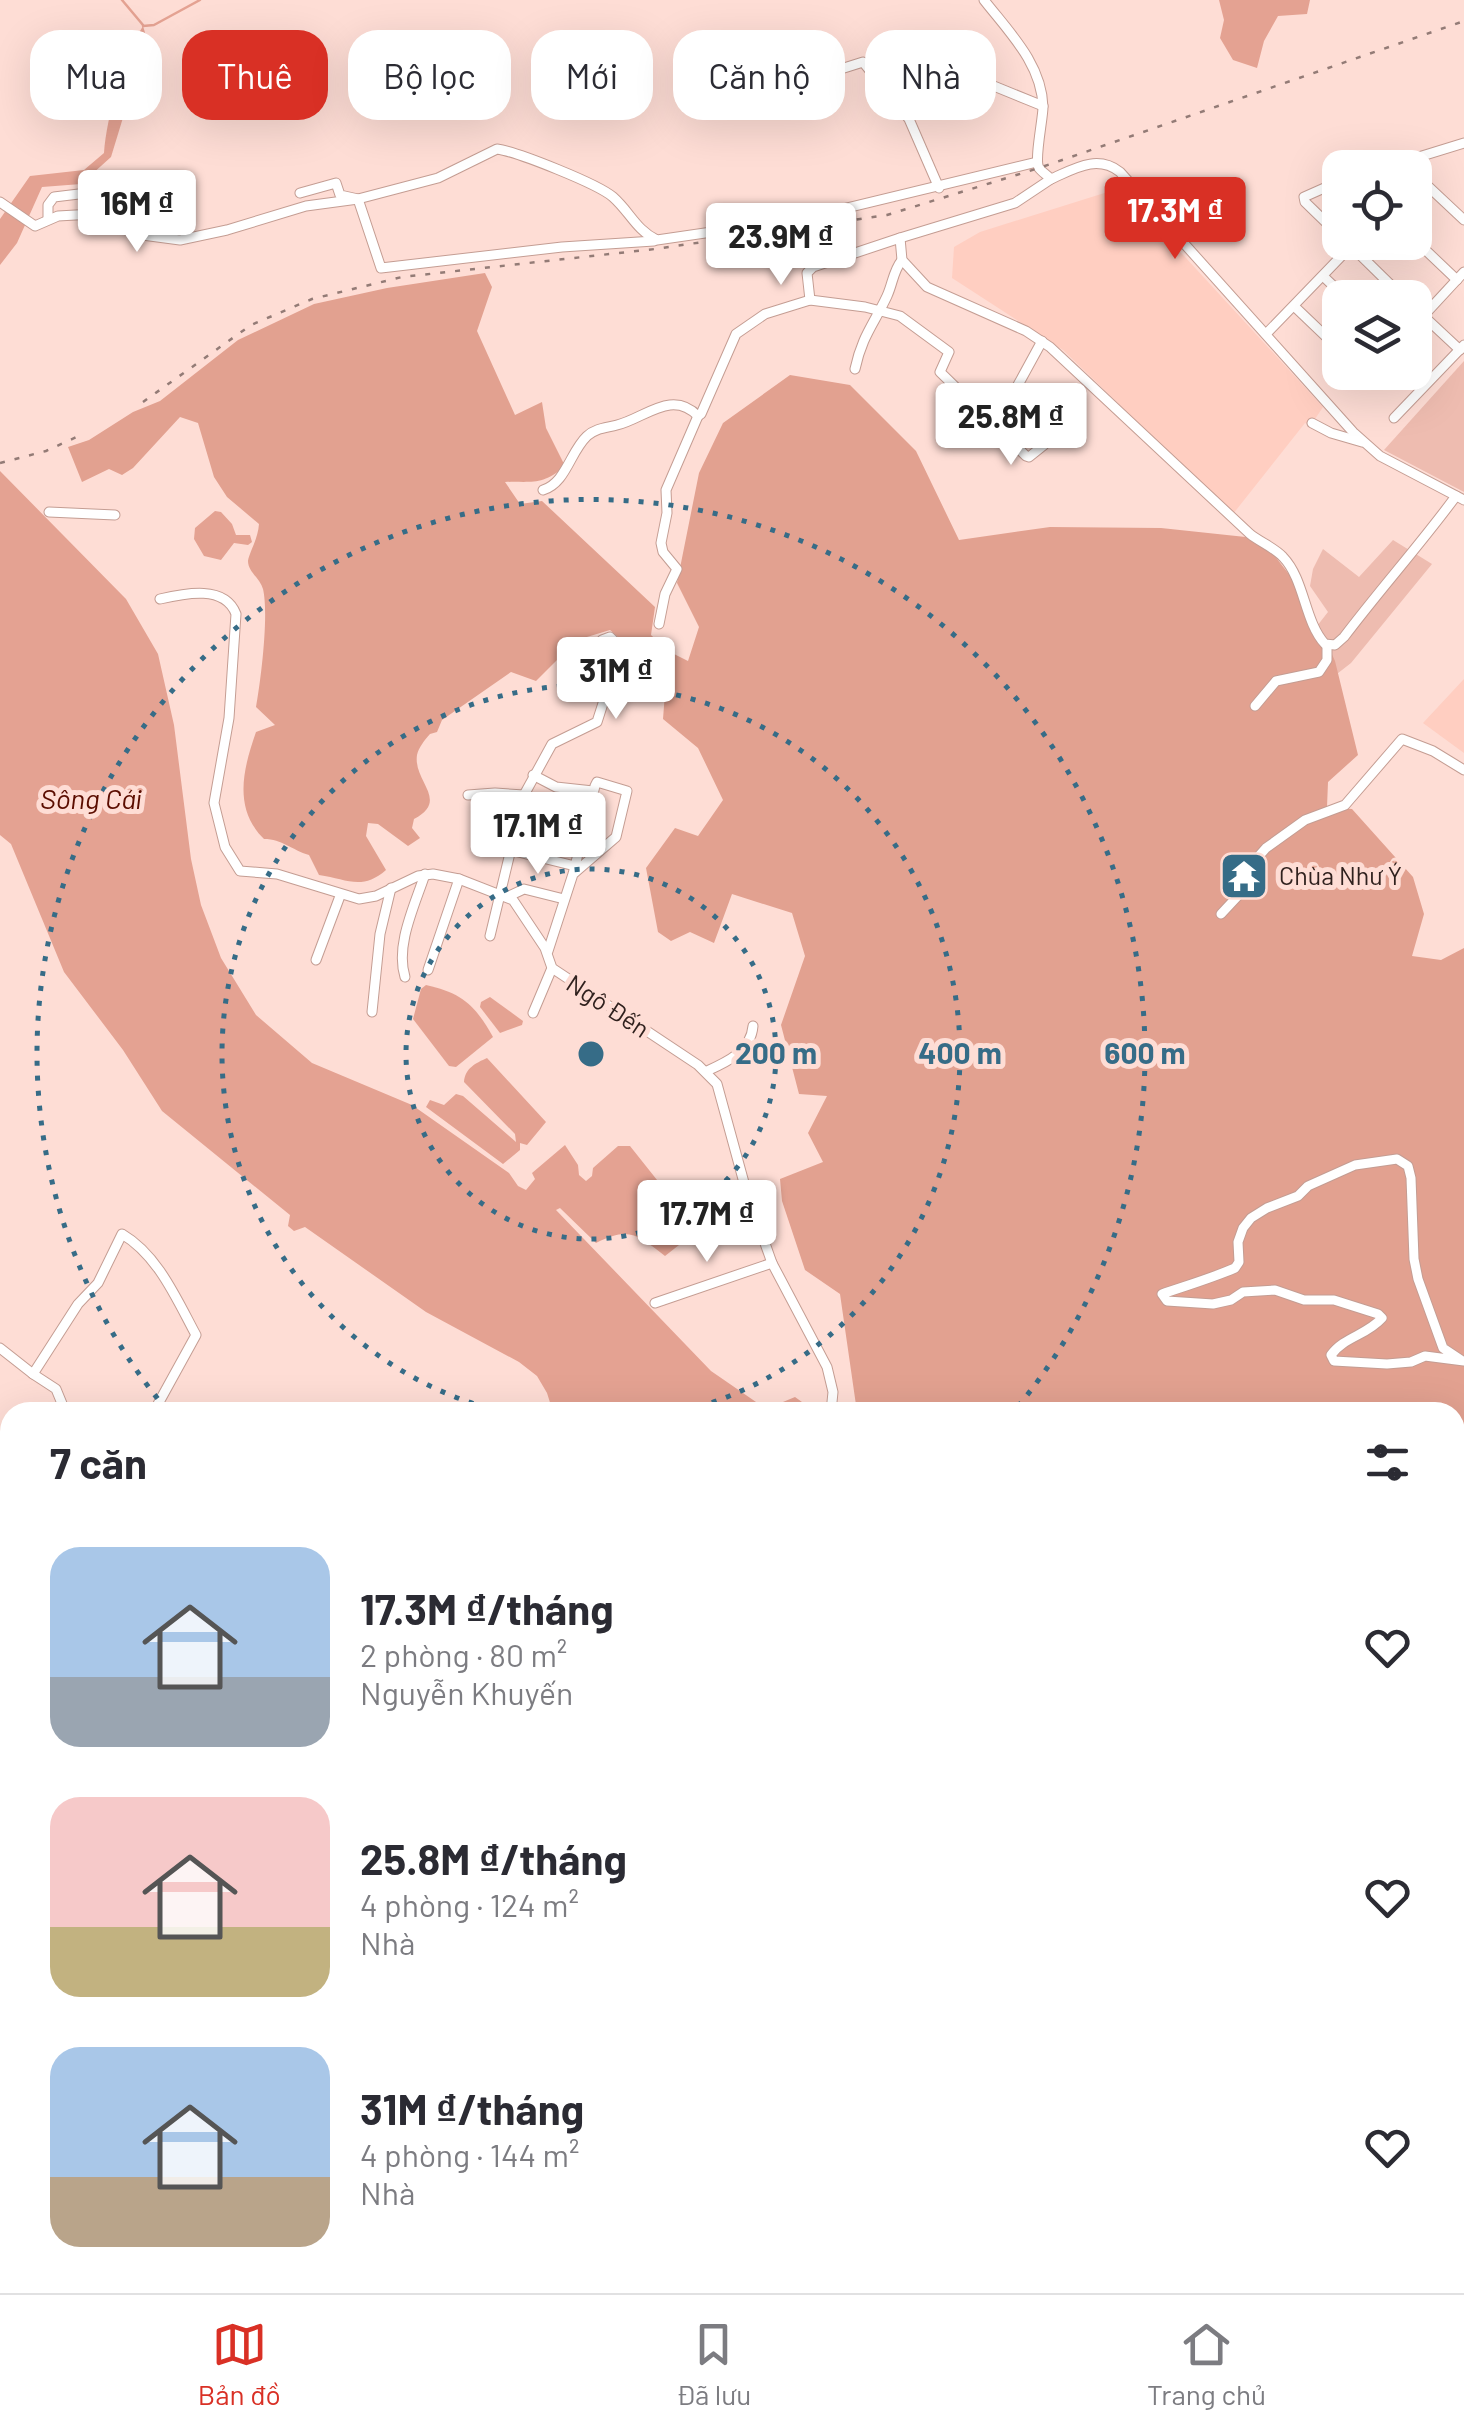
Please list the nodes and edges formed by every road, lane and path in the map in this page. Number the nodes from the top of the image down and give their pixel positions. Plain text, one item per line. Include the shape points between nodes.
1 (984, 0) edge
2 (845, 68) edge
3 (996, 87) edge
4 (1043, 106) junction
5 (1462, 145) edge
6 (1432, 156) edge
7 (1037, 162) junction
8 (1051, 179) junction
9 (939, 188) junction
10 (1322, 189) edge
11 (1432, 190) edge
12 (300, 193) dead end
13 (358, 200) junction
14 (0, 202) edge
15 (48, 218) junction
16 (100, 218) junction
17 (1322, 219) edge
18 (1464, 220) edge
19 (900, 238) junction
20 (657, 240) junction
21 (469, 242) dead end
22 (1432, 253) edge
23 (470, 258) junction
24 (902, 260) junction
25 (1338, 260) edge
26 (1367, 260) edge
27 (1461, 276) edge
28 (1324, 277) junction
29 (1327, 280) edge
30 (1386, 280) edge
31 (810, 300) junction
32 (1432, 301) edge
33 (1295, 307) junction
34 (878, 310) junction
35 (1432, 323) edge
36 (1322, 333) edge
37 (1266, 334) junction
38 (1042, 341) junction
39 (1462, 348) edge
40 (855, 369) dead end
41 (698, 416) junction
42 (1394, 418) dead end
43 (992, 422) junction
44 (1312, 423) dead end
45 (1365, 442) junction
46 (1044, 445) dead end
47 (543, 490) dead end
48 (1460, 498) edge
49 (49, 512) dead end
50 (115, 515) dead end
51 (160, 599) dead end
52 (659, 624) dead end
53 (1328, 646) junction
54 (653, 678) dead end
55 (1255, 706) dead end
56 (1464, 770) edge
57 (533, 775) junction
58 (595, 786) junction
59 (468, 795) dead end
60 (524, 795) junction
61 (520, 814) junction
62 (583, 832) junction
63 (510, 850) junction
64 (574, 870) junction
65 (425, 874) junction
66 (460, 880) junction
67 (391, 888) junction
68 (503, 895) junction
69 (340, 896) junction
70 (564, 900) junction
71 (1221, 914) dead end
72 (490, 936) dead end
73 (548, 952) junction
74 (316, 960) dead end
75 (552, 968) junction
76 (428, 970) dead end
77 (405, 978) dead end
78 (372, 1012) dead end
79 (533, 1013) dead end
80 (753, 1026) dead end
81 (707, 1072) junction
82 (772, 1264) junction
83 (655, 1303) dead end
84 (0, 1348) edge
85 (1462, 1361) edge
86 (32, 1374) junction
87 (61, 1402) edge
88 (159, 1402) edge
89 (832, 1402) edge

1 - 4 street via 1034,67
2 - 9 street via 863,62 901,106
3 - 4 street
4 - 7 street
5 - 6 street
7 - 8 street
7 - 9 street
8 - 19 street via 1015,203
8 - 37 street via 1090,163 1112,166
9 - 20 street via 801,219
10 - 17 street via 1304,197
11 - 18 street
12 - 13 street via 336,183 340,195
13 - 16 street via 306,206 172,241
13 - 20 street via 438,178 491,150 504,150 609,194
13 - 23 street via 382,268
14 - 15 street via 34,226
15 - 16 street
15 - 16 street via 54,196 87,193 106,208
19 - 24 street
19 - 31 street via 809,270
20 - 23 street
21 - 23 street
22 - 27 street
24 - 34 street
24 - 38 street via 941,295
25 - 28 street
26 - 30 street
27 - 32 street
28 - 29 street
28 - 33 street
31 - 34 street
31 - 41 street via 766,314 736,334
33 - 36 street
33 - 37 street
34 - 40 street
34 - 43 street via 906,319 950,352 940,372
35 - 39 street
37 - 45 street
38 - 43 street
38 - 53 street via 1250,534 1280,554 1316,634
39 - 42 street
41 - 47 street via 686,406 665,405 598,429 584,439 558,482
41 - 52 street via 666,490 661,543 677,569
43 - 46 street via 1028,457
44 - 45 street
45 - 48 street
48 - 53 street via 1344,637
49 - 50 street
51 - 69 street via 219,594 236,614 229,718 214,793 228,855 240,871 277,874
53 - 55 street via 1319,672 1276,682
54 - 57 street via 606,636 590,674 606,694 596,722 552,744
56 - 71 street via 1402,739 1344,805 1305,820 1266,848 1251,864 1249,884
57 - 58 street via 556,787
57 - 60 street
58 - 62 street
58 - 64 street via 628,793 616,836
59 - 60 street
60 - 61 street
61 - 62 street
61 - 63 street
62 - 64 street
63 - 64 street
63 - 68 street
64 - 70 street
65 - 66 street
65 - 67 street
65 - 77 street via 406,935
66 - 68 street
66 - 76 street
67 - 69 street via 367,899
67 - 78 street
68 - 70 street via 524,889
68 - 72 street
68 - 73 street, Ngô Đến via 519,906
69 - 74 street
70 - 73 street
73 - 75 street, Ngô Đến
75 - 79 street
75 - 81 street, Ngô Đến
80 - 81 street via 748,1044
81 - 82 street via 721,1092
82 - 83 street
82 - 89 street via 827,1367
84 - 86 street
85 - 85 street via 1334,1360 1336,1348 1382,1318 1334,1300 1265,1290 1207,1305 1167,1301 1162,1294 1235,1268 1243,1228 1267,1208 1355,1165 1397,1158 1411,1178 1418,1279 1442,1348
86 - 87 street via 56,1389
86 - 88 street via 98,1283 122,1234 146,1251 196,1336

